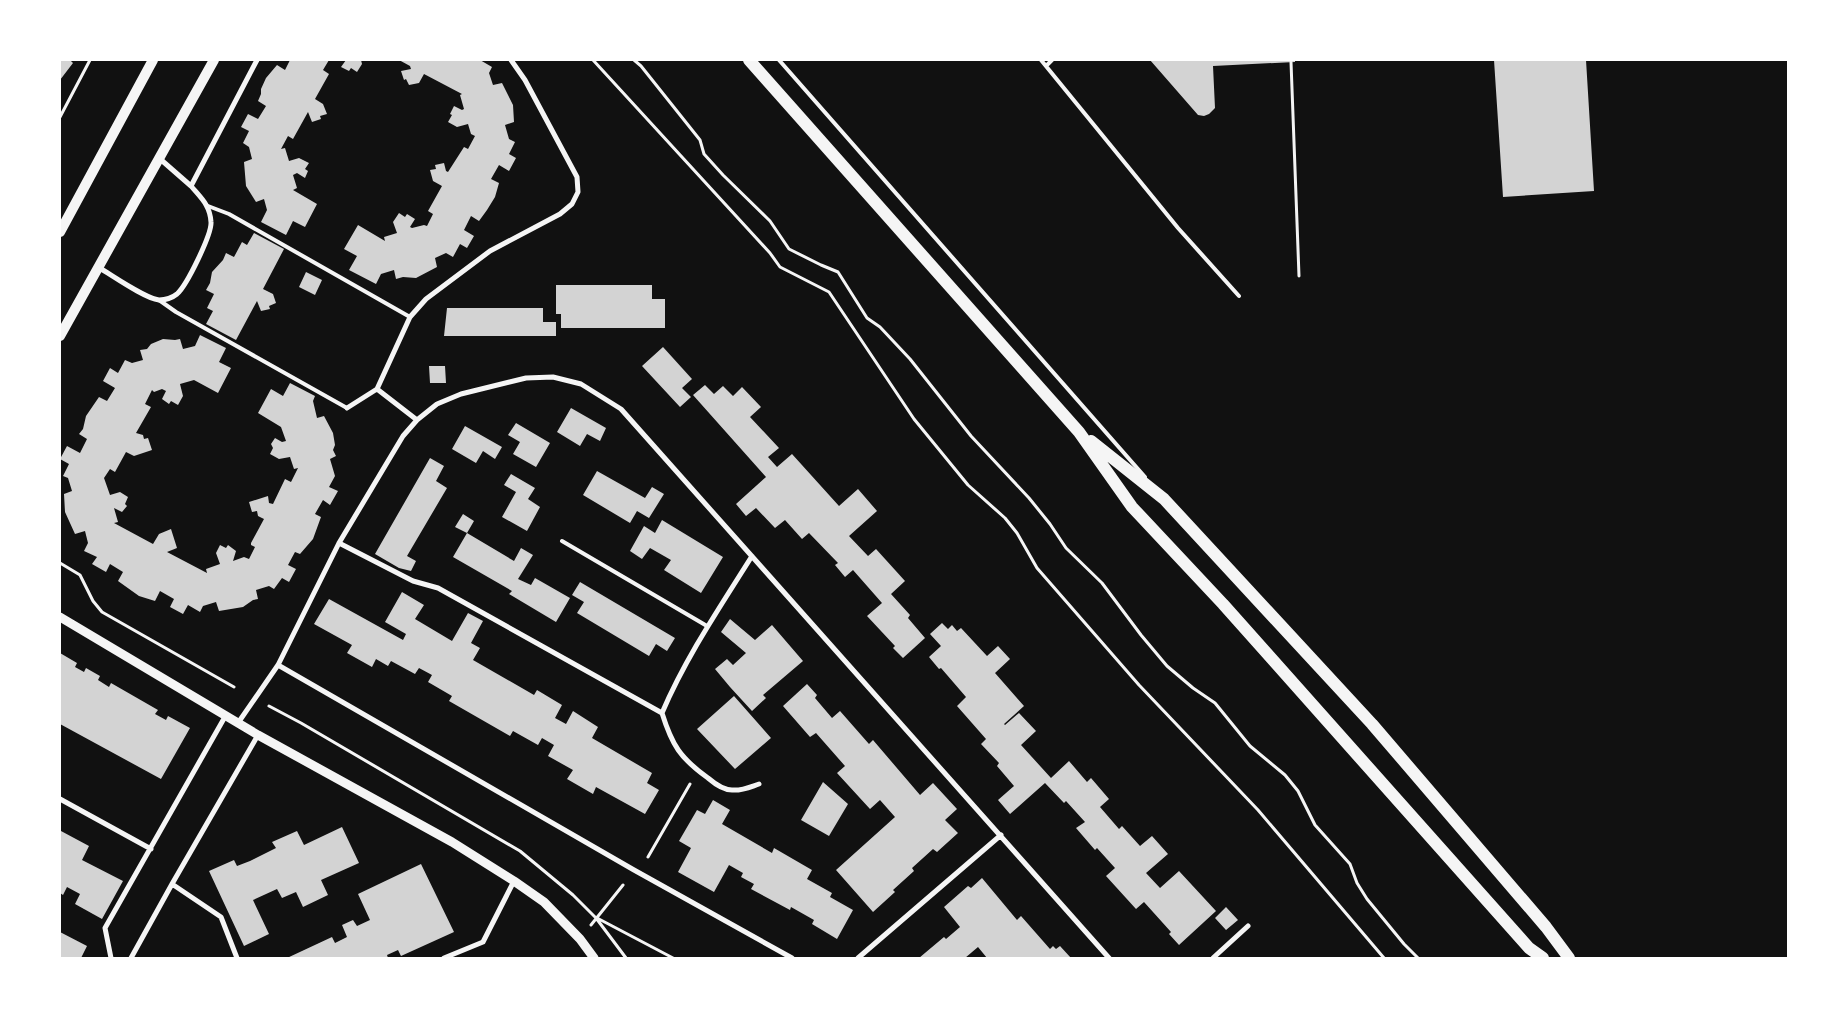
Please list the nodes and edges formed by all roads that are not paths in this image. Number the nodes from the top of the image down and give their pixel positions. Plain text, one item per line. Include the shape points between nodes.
1 (153, 60) edge
2 (214, 60) edge
3 (257, 60) edge
4 (511, 60) edge
5 (749, 60) edge
6 (779, 60) edge
7 (1041, 60) edge
8 (1052, 60) edge
9 (1046, 66) junction
10 (159, 158) junction
11 (191, 186) junction
12 (208, 206) junction
13 (60, 232) edge
14 (98, 267) junction
15 (1239, 296) dead end
16 (159, 300) junction
17 (410, 317) junction
18 (60, 336) edge
19 (377, 388) junction
20 (347, 408) joint
21 (417, 420) junction
22 (1079, 432) junction
23 (1164, 499) junction
24 (562, 541) dead end
25 (340, 543) junction
26 (752, 556) junction
27 (60, 618) edge
28 (707, 626) junction
29 (278, 666) junction
30 (662, 713) junction
31 (226, 715) junction
32 (238, 723) junction
33 (258, 735) junction
34 (759, 784) dead end
35 (60, 799) edge
36 (1001, 835) junction
37 (151, 849) junction
38 (514, 881) junction
39 (172, 884) junction
40 (1248, 926) dead end
41 (110, 958) edge
42 (131, 958) edge
43 (237, 958) edge
44 (444, 958) edge
45 (594, 958) edge
46 (792, 958) edge
47 (858, 958) edge
48 (1109, 958) edge
49 (1213, 958) edge
50 (1543, 958) edge
51 (1569, 958) edge

1 - 13 main road
2 - 10 main road
3 - 11 street
4 - 17 street via 577,177 578,192 572,204 560,214 490,251 426,298
5 - 22 main road
6 - 23 lane
7 - 9 lane
8 - 9 lane
9 - 15 lane via 1178,228
10 - 11 street
10 - 14 main road
11 - 12 street
12 - 16 street via 211,223 208,237 187,280 177,294
12 - 17 lane via 228,214
14 - 16 street
14 - 18 main road
16 - 20 lane
17 - 19 street
19 - 20 street
19 - 21 street
21 - 25 street via 403,436
21 - 26 street via 437,404 461,394 526,378 553,377 581,384 621,409
22 - 23 main road
22 - 50 main road via 1132,507 1223,604 1529,948
23 - 51 main road via 1372,724
24 - 28 lane
25 - 29 street
25 - 30 street via 413,581 438,588
26 - 28 street
26 - 36 street
27 - 31 street
28 - 30 street via 675,682
29 - 32 street
29 - 46 street
30 - 34 street via 669,736 682,757 698,771 730,790 743,790
31 - 32 street
31 - 37 street
32 - 33 street
33 - 38 street via 452,842
33 - 39 street
35 - 37 street
36 - 47 street
36 - 48 street
37 - 41 street via 105,928
38 - 44 street via 484,942
38 - 45 street via 544,902
39 - 42 street
39 - 43 street via 221,917
40 - 49 street

